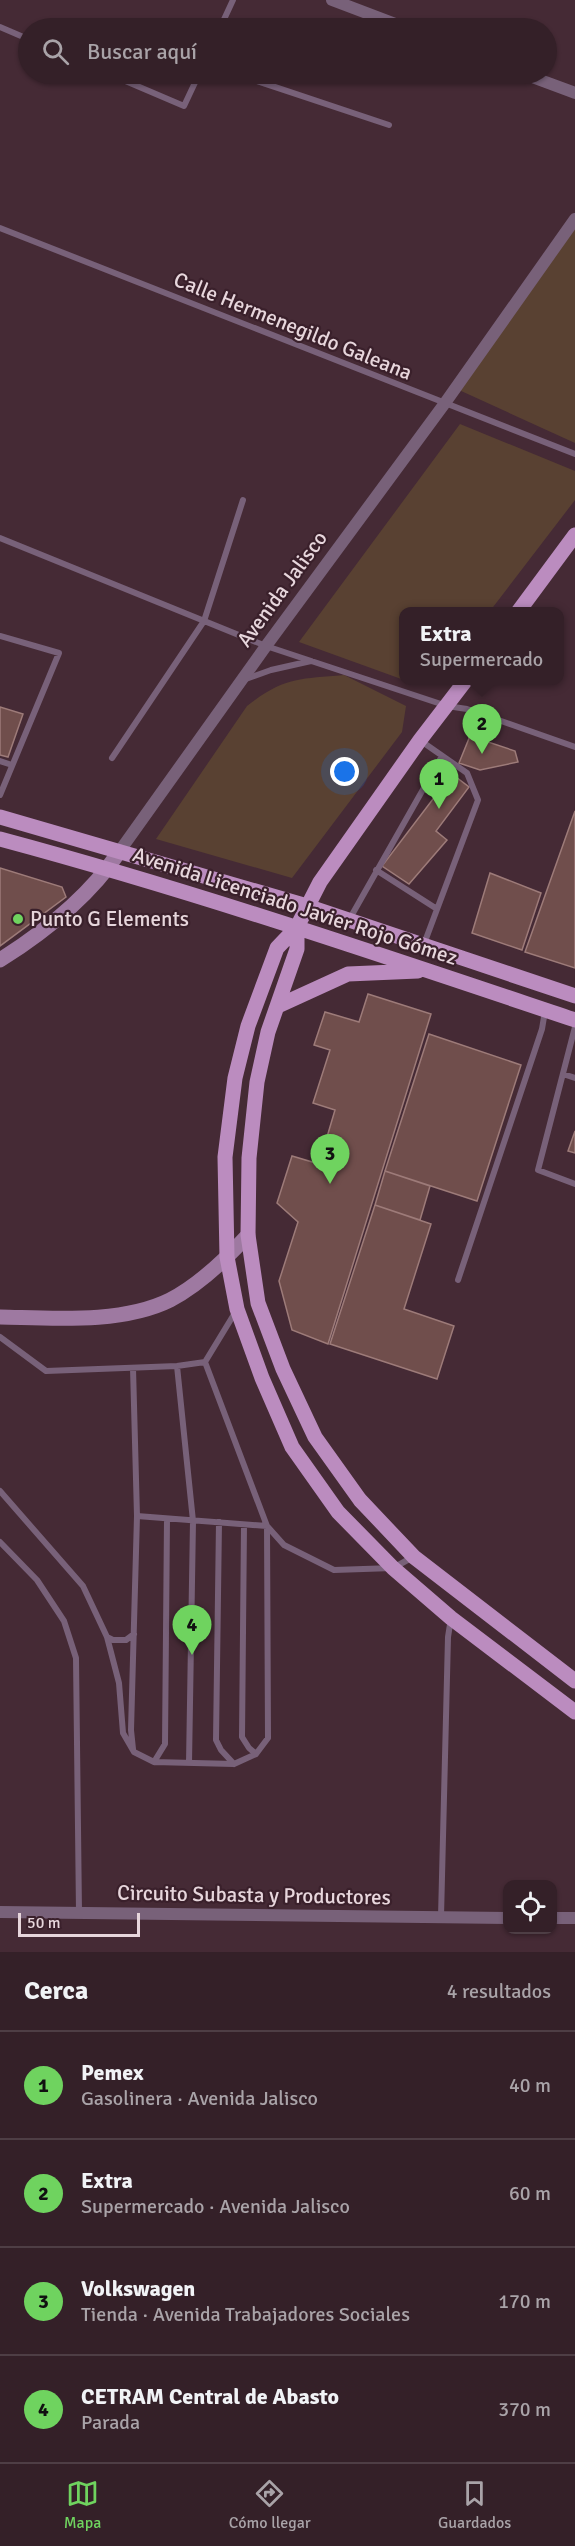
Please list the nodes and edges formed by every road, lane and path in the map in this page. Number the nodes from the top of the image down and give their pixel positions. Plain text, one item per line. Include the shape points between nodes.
1 (233, 0) edge
2 (332, 0) edge
3 (225, 18) edge
4 (380, 18) edge
5 (0, 27) edge
6 (18, 35) edge
7 (132, 84) edge
8 (194, 84) edge
9 (267, 84) edge
10 (551, 84) edge
11 (575, 93) edge
12 (389, 124) dead end
13 (575, 219) edge
14 (0, 228) edge
15 (445, 403) junction
16 (575, 454) edge
17 (243, 500) dead end
18 (575, 535) edge
19 (0, 538) edge
20 (522, 607) edge
21 (204, 621) junction
22 (0, 636) edge
23 (266, 646) junction
24 (312, 661) junction
25 (241, 681) junction
26 (463, 685) edge
27 (447, 706) junction
28 (420, 741) junction
29 (575, 747) edge
30 (442, 756) junction
31 (112, 758) dead end
32 (0, 761) edge
33 (12, 765) junction
34 (0, 795) edge
35 (0, 817) edge
36 (0, 839) edge
37 (119, 852) junction
38 (108, 868) junction
39 (376, 870) junction
40 (307, 906) junction
41 (437, 909) junction
42 (349, 920) junction
43 (297, 927) junction
44 (424, 944) junction
45 (0, 960) edge
46 (429, 970) junction
47 (575, 996) edge
48 (278, 1006) junction
49 (545, 1010) junction
50 (575, 1020) edge
51 (575, 1027) edge
52 (563, 1074) junction
53 (575, 1078) edge
54 (575, 1184) edge
55 (248, 1235) junction
56 (228, 1257) junction
57 (458, 1280) dead end
58 (237, 1309) junction
59 (0, 1317) edge
60 (0, 1337) edge
61 (205, 1362) junction
62 (177, 1366) junction
63 (133, 1368) junction
64 (0, 1491) edge
65 (137, 1516) junction
66 (167, 1519) junction
67 (193, 1521) junction
68 (219, 1522) junction
69 (244, 1524) junction
70 (267, 1526) junction
71 (0, 1542) edge
72 (414, 1557) junction
73 (393, 1568) junction
74 (451, 1618) junction
75 (134, 1634) junction
76 (107, 1637) junction
77 (575, 1680) edge
78 (575, 1712) edge
79 (134, 1752) junction
80 (256, 1754) junction
81 (154, 1762) junction
82 (189, 1762) junction
83 (234, 1764) junction
84 (0, 1911) edge
85 (79, 1912) junction
86 (441, 1917) junction
87 (503, 1917) edge
88 (557, 1918) edge
89 (575, 1918) edge

1 - 3 lane
2 - 4 street
5 - 6 lane
7 - 8 lane via 184,106
9 - 12 lane
10 - 11 street
13 - 15 street, Avenida Jalisco
14 - 15 lane, Calle Hermenegildo Galeana
15 - 16 lane, Calle Hermenegildo Galeana
15 - 23 street, Avenida Jalisco
17 - 21 lane
18 - 20 main road
19 - 21 lane
21 - 23 lane
21 - 31 lane
22 - 33 lane via 59,653
23 - 24 lane
23 - 25 street, Avenida Jalisco
24 - 25 lane
24 - 27 lane
25 - 37 street, Avenida Jalisco
26 - 27 main road
27 - 28 main road
27 - 29 lane via 467,709
28 - 30 lane
28 - 40 main road
30 - 39 lane
30 - 41 lane via 467,773 478,800
32 - 33 lane
33 - 34 lane
35 - 37 main road, Avenida Licenciado Javier Rojo Gómez
36 - 38 main road, Avenida Licenciado Javier Rojo Gómez
37 - 38 main road, Avenida Jalisco
37 - 40 main road, Avenida Licenciado Javier Rojo Gómez
38 - 43 main road, Avenida Licenciado Javier Rojo Gómez
38 - 45 main road, Avenida Jalisco via 82,899
39 - 41 lane
39 - 42 lane
40 - 42 main road, Avenida Licenciado Javier Rojo Gómez
40 - 43 main road
41 - 44 lane
42 - 44 main road, Avenida Licenciado Javier Rojo Gómez
43 - 46 main road, Avenida Licenciado Javier Rojo Gómez
43 - 48 main road via 297,949
43 - 56 main road via 277,948 248,1026 235,1078 225,1157
44 - 47 main road, Avenida Licenciado Javier Rojo Gómez
46 - 48 main road via 348,974
46 - 49 main road, Avenida Licenciado Javier Rojo Gómez
48 - 55 main road via 257,1082 249,1158
49 - 50 main road, Avenida Licenciado Javier Rojo Gómez
49 - 57 lane
51 - 52 lane
52 - 53 lane
52 - 54 lane via 538,1170
55 - 56 main road
55 - 72 main road via 258,1303 315,1437 360,1500
56 - 58 main road
56 - 59 main road via 171,1300 151,1308 60,1318
58 - 61 lane
58 - 73 main road via 261,1378 292,1447 338,1512
60 - 63 lane via 46,1371
61 - 62 lane
61 - 70 lane
62 - 63 lane
62 - 67 lane
63 - 65 lane
64 - 76 lane via 83,1586
65 - 66 lane
65 - 75 lane
66 - 67 lane
66 - 81 lane via 165,1744
67 - 68 lane
67 - 82 lane
68 - 69 lane
68 - 83 lane via 216,1740
69 - 70 lane
69 - 80 lane via 242,1737
70 - 73 lane via 284,1545 333,1570
70 - 80 lane via 268,1738
71 - 85 lane via 37,1580 64,1621 76,1658
72 - 73 lane
72 - 77 main road
73 - 74 main road
74 - 78 main road
74 - 86 lane
75 - 76 lane via 126,1641
75 - 79 lane
76 - 79 lane via 120,1683 123,1733
79 - 81 lane
80 - 83 lane
81 - 82 lane
82 - 83 lane
84 - 85 street, Circuito Subasta y Productores
85 - 86 street, Circuito Subasta y Productores
86 - 87 street, Circuito Subasta y Productores
88 - 89 street

